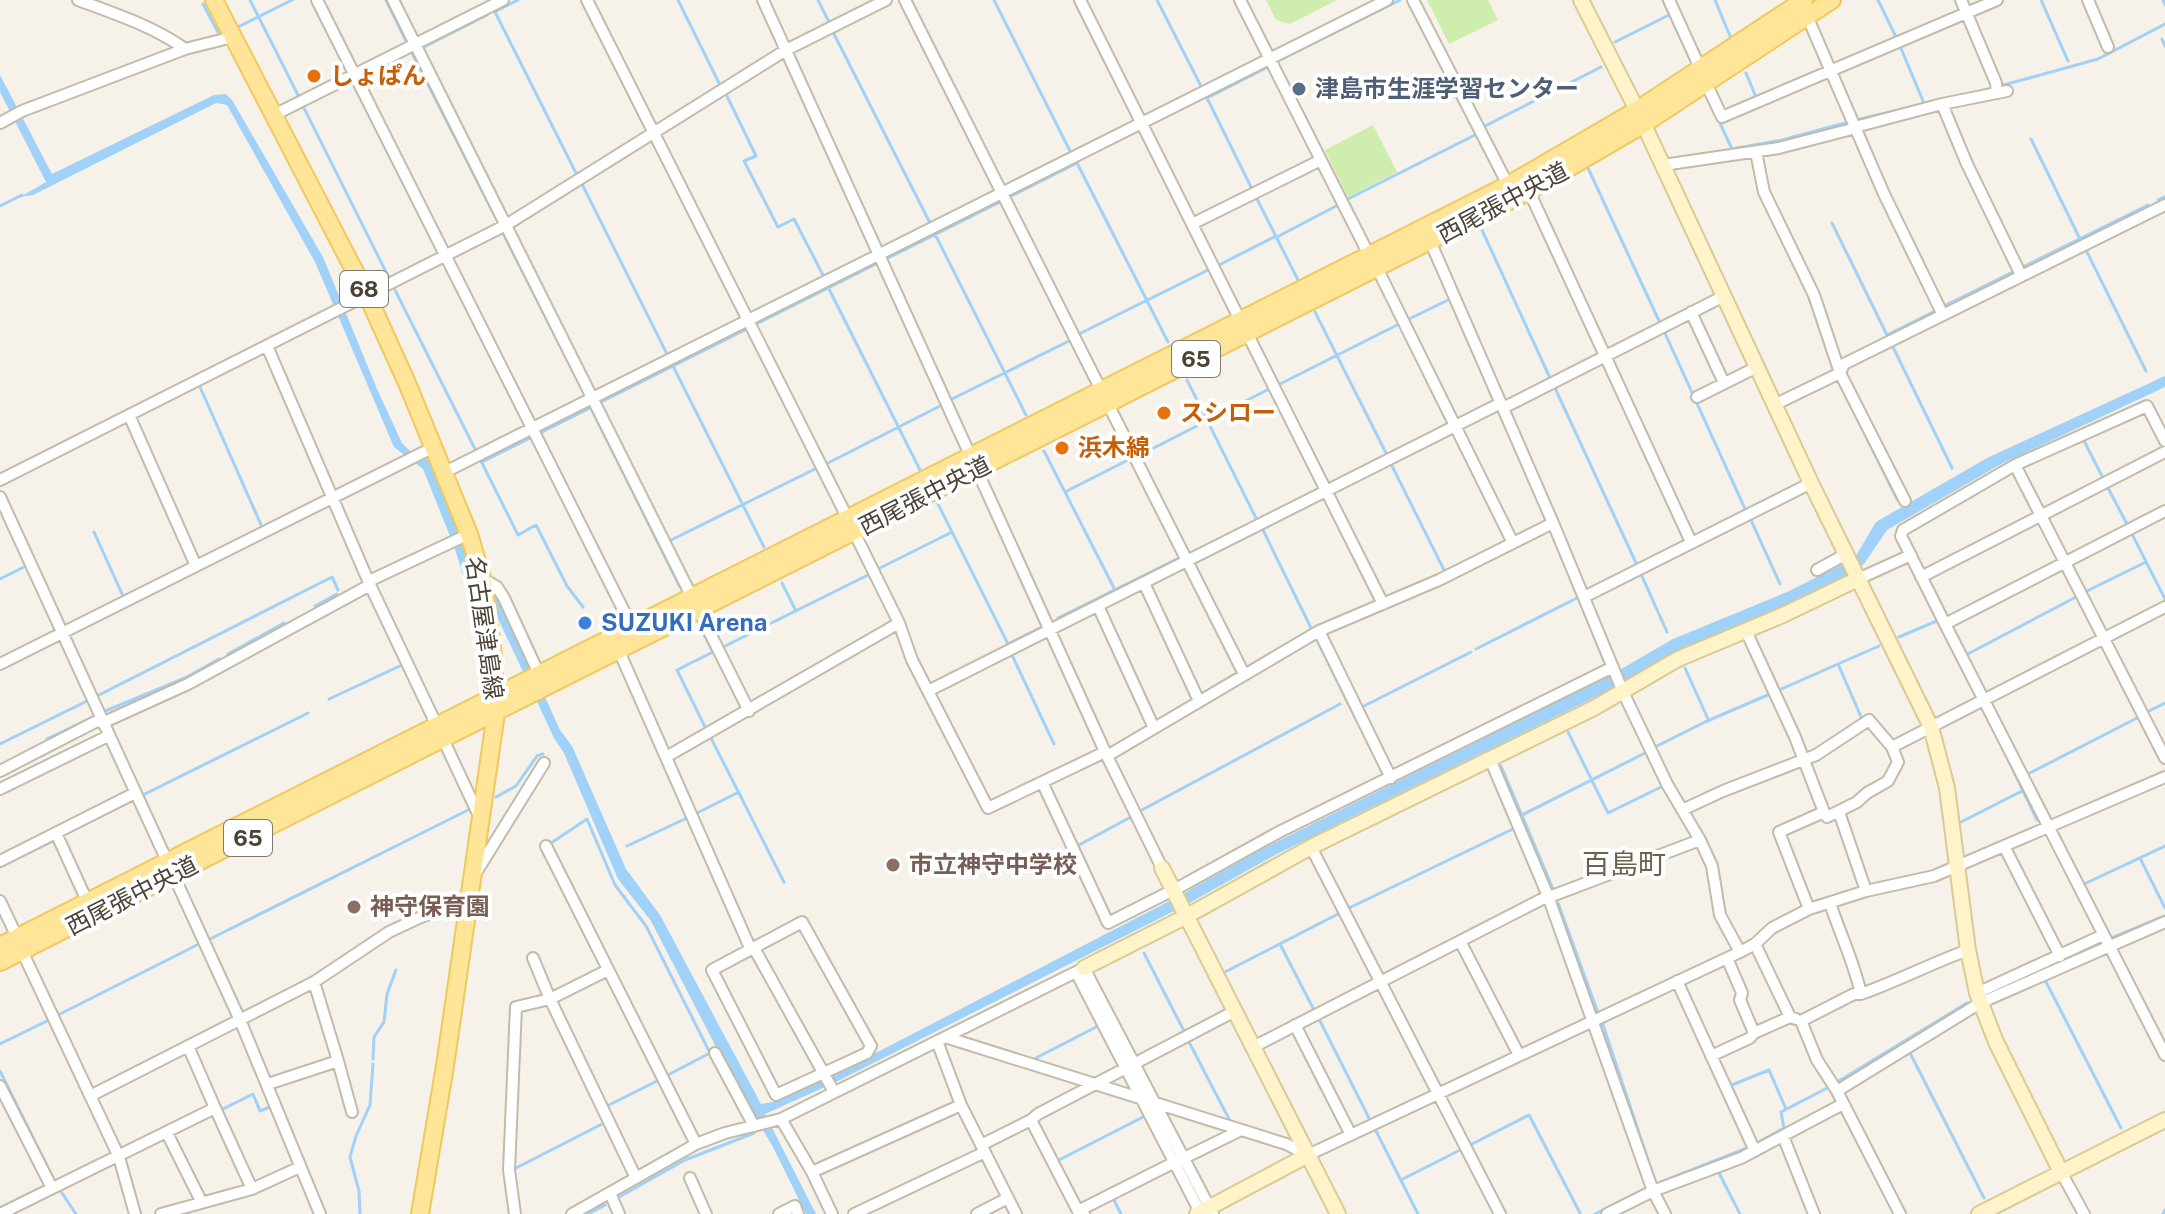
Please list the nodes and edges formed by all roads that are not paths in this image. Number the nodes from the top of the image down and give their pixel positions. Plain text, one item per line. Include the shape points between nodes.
1 (78, 0) edge
2 (214, 0) edge
3 (317, 0) edge
4 (393, 0) edge
5 (503, 0) edge
6 (587, 0) edge
7 (763, 0) edge
8 (886, 0) edge
9 (905, 0) edge
10 (1080, 0) edge
11 (1240, 0) edge
12 (1387, 0) edge
13 (1413, 0) edge
14 (1581, 0) edge
15 (1669, 0) edge
16 (1832, 0) edge
17 (1961, 0) edge
18 (1997, 0) edge
19 (2088, 0) edge
20 (1803, 5) edge
21 (1967, 13) junction
22 (233, 37) junction
23 (415, 44) junction
24 (2108, 47) dead end
25 (185, 49) junction
26 (786, 50) junction
27 (1270, 59) junction
28 (1831, 71) junction
29 (355, 75) junction
30 (1703, 76) junction
31 (1942, 104) junction
32 (274, 115) junction
33 (1640, 117) junction
34 (0, 123) edge
35 (1142, 124) junction
36 (1855, 127) junction
37 (654, 133) junction
38 (1756, 152) junction
39 (1321, 160) junction
40 (1663, 165) junction
41 (1508, 185) junction
42 (1529, 191) junction
43 (1002, 193) junction
44 (2165, 205) edge
45 (1192, 224) junction
46 (506, 225) junction
47 (1430, 241) junction
48 (879, 255) junction
49 (446, 256) junction
50 (1373, 262) junction
51 (2021, 275) junction
52 (1724, 296) junction
53 (368, 297) junction
54 (1691, 312) junction
55 (1942, 313) junction
56 (748, 321) junction
57 (1244, 327) junction
58 (267, 346) junction
59 (1605, 356) junction
60 (1757, 367) junction
61 (1840, 373) junction
62 (1724, 383) junction
63 (1105, 397) junction
64 (1697, 397) dead end
65 (594, 399) junction
66 (1774, 405) junction
67 (1502, 406) junction
68 (129, 415) junction
69 (1455, 426) junction
70 (533, 430) junction
71 (2163, 433) edge
72 (427, 450) junction
73 (2165, 452) edge
74 (974, 463) junction
75 (2015, 465) junction
76 (445, 472) junction
77 (0, 480) edge
78 (1811, 483) junction
79 (1327, 492) junction
80 (0, 497) edge
81 (334, 497) junction
82 (1905, 501) dead end
83 (2165, 511) edge
84 (2041, 515) junction
85 (1553, 523) junction
86 (851, 525) junction
87 (461, 538) junction
88 (1691, 542) junction
89 (1513, 543) junction
90 (1846, 554) junction
91 (1911, 555) junction
92 (1188, 561) junction
93 (2065, 562) junction
94 (196, 566) junction
95 (1817, 570) dead end
96 (1856, 576) junction
97 (1921, 577) junction
98 (370, 583) junction
99 (1144, 583) junction
100 (483, 585) junction
101 (1584, 597) junction
102 (697, 603) junction
103 (1383, 604) junction
104 (1098, 606) junction
105 (2165, 607) edge
106 (899, 623) junction
107 (1945, 624) junction
108 (632, 627) junction
109 (1049, 630) junction
110 (1319, 631) junction
111 (1746, 631) junction
112 (61, 634) junction
113 (2104, 639) junction
114 (619, 651) junction
115 (0, 664) edge
116 (1614, 669) junction
117 (1244, 674) junction
118 (535, 683) junction
119 (1622, 689) junction
120 (928, 691) junction
121 (1983, 700) junction
122 (1199, 701) junction
123 (495, 704) junction
124 (749, 711) junction
125 (102, 721) junction
126 (1931, 727) junction
127 (1154, 728) junction
128 (440, 732) junction
129 (108, 736) junction
130 (1892, 747) junction
131 (1106, 754) junction
132 (666, 757) junction
133 (2165, 758) edge
134 (1490, 759) junction
135 (1804, 760) junction
136 (544, 763) dead end
137 (0, 771) edge
138 (2165, 777) edge
139 (1391, 778) junction
140 (1042, 782) junction
141 (0, 789) edge
142 (135, 793) junction
143 (1682, 810) junction
144 (1824, 812) junction
145 (1839, 812) junction
146 (481, 820) junction
147 (2048, 827) junction
148 (56, 833) junction
149 (1700, 840) junction
150 (546, 846) dead end
151 (2004, 846) junction
152 (1311, 847) junction
153 (0, 861) edge
154 (1958, 866) junction
155 (169, 868) junction
156 (1162, 868) joint
157 (473, 876) junction
158 (1866, 891) junction
159 (1174, 893) junction
160 (1548, 897) junction
161 (469, 900) junction
162 (0, 901) edge
163 (87, 901) junction
164 (1830, 903) junction
165 (1809, 909) junction
166 (1184, 914) junction
167 (2165, 922) edge
168 (1460, 941) junction
169 (2106, 941) junction
170 (20, 944) junction
171 (1755, 944) junction
172 (0, 946) edge
173 (753, 949) junction
174 (1968, 950) junction
175 (1740, 952) junction
176 (2060, 956) junction
177 (533, 958) dead end
178 (1727, 958) junction
179 (0, 962) edge
180 (608, 970) junction
181 (1080, 970) junction
182 (1380, 981) junction
183 (1677, 981) junction
184 (314, 982) junction
185 (1861, 994) junction
186 (1979, 998) junction
187 (550, 999) junction
188 (1235, 1011) junction
189 (1790, 1017) junction
190 (240, 1020) junction
191 (1593, 1020) junction
192 (1801, 1021) junction
193 (1295, 1025) junction
194 (1754, 1033) junction
195 (941, 1039) junction
196 (188, 1046) junction
197 (1253, 1047) junction
198 (715, 1053) dead end
199 (1519, 1055) junction
200 (2165, 1055) edge
201 (1711, 1056) junction
202 (338, 1061) junction
203 (1130, 1066) junction
204 (825, 1074) junction
205 (268, 1084) junction
206 (1095, 1084) junction
207 (0, 1086) edge
208 (1835, 1087) junction
209 (833, 1090) junction
210 (1438, 1093) junction
211 (90, 1096) junction
212 (1142, 1099) junction
213 (1154, 1103) junction
214 (1843, 1104) junction
215 (961, 1105) junction
216 (215, 1108) junction
217 (352, 1112) dead end
218 (777, 1120) junction
219 (1031, 1120) junction
220 (2165, 1120) edge
221 (756, 1126) junction
222 (1239, 1131) junction
223 (167, 1133) junction
224 (1351, 1135) junction
225 (1783, 1136) junction
226 (696, 1144) junction
227 (983, 1148) junction
228 (1755, 1151) junction
229 (1308, 1155) junction
230 (119, 1157) junction
231 (1179, 1161) junction
232 (300, 1167) junction
233 (812, 1172) junction
234 (2061, 1172) junction
235 (636, 1178) junction
236 (690, 1178) dead end
237 (1652, 1187) junction
238 (52, 1188) junction
239 (252, 1189) junction
240 (610, 1193) junction
241 (1008, 1198) junction
242 (201, 1201) junction
243 (21, 1209) edge
244 (1081, 1212) edge
245 (1204, 1212) edge
246 (0, 1214) edge
247 (135, 1214) edge
248 (161, 1214) edge
249 (320, 1214) edge
250 (420, 1214) edge
251 (515, 1214) edge
252 (572, 1214) edge
253 (619, 1214) edge
254 (706, 1214) edge
255 (779, 1214) edge
256 (798, 1214) edge
257 (832, 1214) edge
258 (854, 1214) edge
259 (977, 1214) edge
260 (1016, 1214) edge
261 (1338, 1214) edge
262 (1500, 1214) edge
263 (1607, 1214) edge
264 (1665, 1214) edge
265 (1814, 1214) edge
266 (1900, 1214) edge
267 (1979, 1214) edge
268 (2084, 1214) edge

1 - 25 street via 132,20
2 - 22 main road, 名古屋津島線 / 68
3 - 29 street
4 - 23 street
5 - 23 street
6 - 37 street
7 - 26 street
8 - 26 street
9 - 43 street
10 - 35 street
11 - 27 street
12 - 27 street
13 - 41 street
14 - 33 street
15 - 30 street
16 - 20 main road, 西尾張中央道 / 65
17 - 21 street
18 - 21 street
19 - 24 street
20 - 28 street
20 - 30 main road, 西尾張中央道 / 65
21 - 28 street
21 - 31 street via 1999,90
22 - 25 street
22 - 32 main road, 名古屋津島線 / 68
23 - 29 street
23 - 46 street
25 - 34 street
26 - 37 street
26 - 48 street
27 - 35 street
27 - 39 street
28 - 30 street via 1722,117
28 - 36 street
29 - 32 street
29 - 49 street
30 - 33 main road, 西尾張中央道 / 65
31 - 36 street
31 - 51 street
32 - 53 main road, 名古屋津島線 / 68
33 - 40 street
33 - 41 main road, 西尾張中央道 / 65
33 - 42 main road, 西尾張中央道 / 65
35 - 43 street
35 - 45 street
36 - 38 street
36 - 55 street
37 - 46 street
37 - 56 street
38 - 40 street
38 - 61 street via 1762,187 1814,295
39 - 45 street
39 - 50 street
40 - 52 street
41 - 50 main road, 西尾張中央道 / 65
42 - 47 main road, 西尾張中央道 / 65
42 - 59 street
43 - 48 street
43 - 63 street
44 - 51 street
45 - 57 street
46 - 49 street
46 - 65 street
47 - 50 main road, 西尾張中央道 / 65
47 - 67 street
48 - 56 street
48 - 74 street
49 - 53 street
49 - 70 street
50 - 57 main road, 西尾張中央道 / 65
50 - 69 street
51 - 55 street
52 - 54 street
52 - 60 street
53 - 58 street
53 - 72 main road, 名古屋津島線 / 68
54 - 59 street
54 - 62 street
55 - 61 street via 1844,364
56 - 65 street
56 - 86 street
57 - 63 main road, 西尾張中央道 / 65
57 - 79 street
58 - 68 street
58 - 81 street
59 - 67 street
59 - 88 street
60 - 62 street
60 - 66 street
61 - 66 street
61 - 82 street
62 - 64 street
63 - 74 main road, 西尾張中央道 / 65
63 - 92 street
65 - 70 street
65 - 102 street
66 - 78 street
67 - 69 street
67 - 85 street
68 - 77 street
68 - 94 street
69 - 79 street
69 - 89 street
70 - 76 street
70 - 108 street
71 - 75 street via 2147,406
72 - 76 main road, 名古屋津島線 / 68
72 - 81 street
73 - 84 street
74 - 86 main road, 西尾張中央道 / 65
74 - 109 street
75 - 84 street
75 - 91 street via 1903,530
76 - 87 main road, 名古屋津島線 / 68
78 - 88 street
78 - 90 street
79 - 92 street
79 - 103 street
80 - 112 street
81 - 94 street
81 - 98 street
83 - 93 street
84 - 93 street
84 - 97 street
85 - 89 street
85 - 101 street
86 - 102 main road, 西尾張中央道 / 65
86 - 106 street
87 - 98 street
87 - 100 main road, 名古屋津島線 / 68
88 - 101 street
89 - 103 street
90 - 95 street
90 - 96 street
91 - 96 street
91 - 97 street
92 - 99 street
92 - 117 street
93 - 107 street
93 - 113 street
94 - 112 street
96 - 111 street
96 - 126 street
97 - 107 street
98 - 125 street via 188,684
98 - 128 street
99 - 104 street
99 - 122 street
100 - 118 street via 497,587 504,598
100 - 123 main road, 名古屋津島線 / 68
101 - 116 street
102 - 108 main road, 西尾張中央道 / 65
102 - 114 main road, 西尾張中央道 / 65
102 - 124 street
103 - 110 street
104 - 109 street
104 - 127 street
105 - 113 street
106 - 120 street
106 - 124 street
107 - 121 street
108 - 118 main road, 西尾張中央道 / 65
109 - 120 street
109 - 131 street
110 - 117 street
110 - 139 street
111 - 119 street
111 - 135 street
112 - 115 street
112 - 125 street
113 - 121 street
113 - 133 street
114 - 118 main road, 西尾張中央道 / 65
114 - 132 street
116 - 119 street
116 - 139 street
117 - 122 street
118 - 123 main road, 西尾張中央道 / 65
119 - 134 street
119 - 143 street
120 - 140 street via 988,808
121 - 126 street
121 - 147 street
122 - 127 street
123 - 128 main road, 西尾張中央道 / 65
123 - 146 main road, 名古屋津島線 / 68
124 - 132 street
125 - 129 street
125 - 137 street
126 - 130 street
126 - 154 street via 1947,788
127 - 131 street
128 - 146 street
128 - 155 main road, 西尾張中央道 / 65
129 - 141 street
129 - 142 street
130 - 135 street via 1869,720
130 - 145 street via 1898,762 1892,778
131 - 140 street
131 - 156 street
132 - 173 street
134 - 152 street
134 - 160 street
135 - 143 street
135 - 144 street
136 - 157 street
138 - 147 street
139 - 159 street via 1279,832
140 - 159 street via 1108,923
142 - 148 street
142 - 155 street
143 - 149 street
144 - 145 street via 1827,817
144 - 165 street via 1779,832
145 - 158 street
146 - 157 main road, 名古屋津島線 / 68
147 - 151 street
147 - 169 street
148 - 153 street
148 - 163 street
149 - 160 street
149 - 175 street via 1712,866 1720,915
150 - 180 street
151 - 154 street
151 - 176 street
152 - 166 street
152 - 182 street
154 - 158 street
154 - 174 street
155 - 163 main road, 西尾張中央道 / 65
155 - 170 main road, 西尾張中央道 / 65
155 - 190 street
156 - 159 street
157 - 161 main road, 名古屋津島線 / 68
158 - 164 street
159 - 166 street
160 - 168 street
160 - 191 street
161 - 184 street via 389,932
161 - 250 main road, 名古屋津島線 / 68
162 - 170 street
163 - 170 main road, 西尾張中央道 / 65
164 - 165 street
164 - 185 street
165 - 171 street via 1772,928
166 - 181 street
166 - 188 street
167 - 169 street
168 - 182 street
168 - 199 street
169 - 176 street
169 - 186 street
169 - 200 street
170 - 172 main road, 西尾張中央道 / 65
170 - 179 main road, 西尾張中央道 / 65
170 - 211 street
171 - 175 street
171 - 189 street
173 - 204 street
173 - 204 street via 712,970 776,1095
173 - 204 street via 802,922 871,1046
174 - 185 street
174 - 186 street
175 - 178 street
176 - 186 street
177 - 187 street
178 - 183 street
178 - 194 street
180 - 187 street
180 - 226 street
181 - 195 street
181 - 203 street
182 - 193 street
182 - 210 street
183 - 191 street
183 - 201 street
184 - 190 street
184 - 202 street
185 - 192 street
186 - 208 street
186 - 234 street
187 - 235 street
187 - 251 street via 516,1007 509,1170
188 - 197 street
188 - 203 street
189 - 192 street
189 - 194 street
190 - 196 street
190 - 205 street
191 - 199 street
191 - 237 street
192 - 208 street
193 - 197 street
193 - 224 street
194 - 201 street
195 - 206 street
195 - 209 street
195 - 215 street
196 - 211 street
196 - 216 street
197 - 229 street
198 - 221 street
199 - 210 street
201 - 228 street
202 - 205 street
202 - 217 street
203 - 206 street
203 - 212 street
203 - 213 street
204 - 209 street
205 - 232 street
206 - 212 street
206 - 219 street
207 - 238 street
208 - 214 street
209 - 218 street
210 - 224 street
210 - 262 street
211 - 230 street
212 - 213 street
212 - 231 street
213 - 222 street
213 - 231 street
214 - 225 street
214 - 266 street
215 - 227 street
215 - 233 street
216 - 223 street
216 - 239 street
218 - 221 street
218 - 233 street
219 - 227 street
219 - 244 street
220 - 234 street
221 - 226 street
222 - 229 street
222 - 231 street
223 - 230 street
223 - 242 street
224 - 229 street
225 - 228 street
225 - 265 street
226 - 235 street
227 - 241 street
227 - 258 street
228 - 237 street
229 - 245 street
229 - 261 street
230 - 238 street
230 - 247 street
231 - 244 street
231 - 245 street
232 - 239 street
232 - 249 street
233 - 257 street
234 - 267 street
234 - 268 street
235 - 240 street
236 - 254 street
237 - 263 street
237 - 264 street
238 - 243 street
239 - 242 street
240 - 252 street
240 - 253 street
241 - 259 street
241 - 260 street
242 - 248 street
243 - 246 street
255 - 256 street via 795,1206

